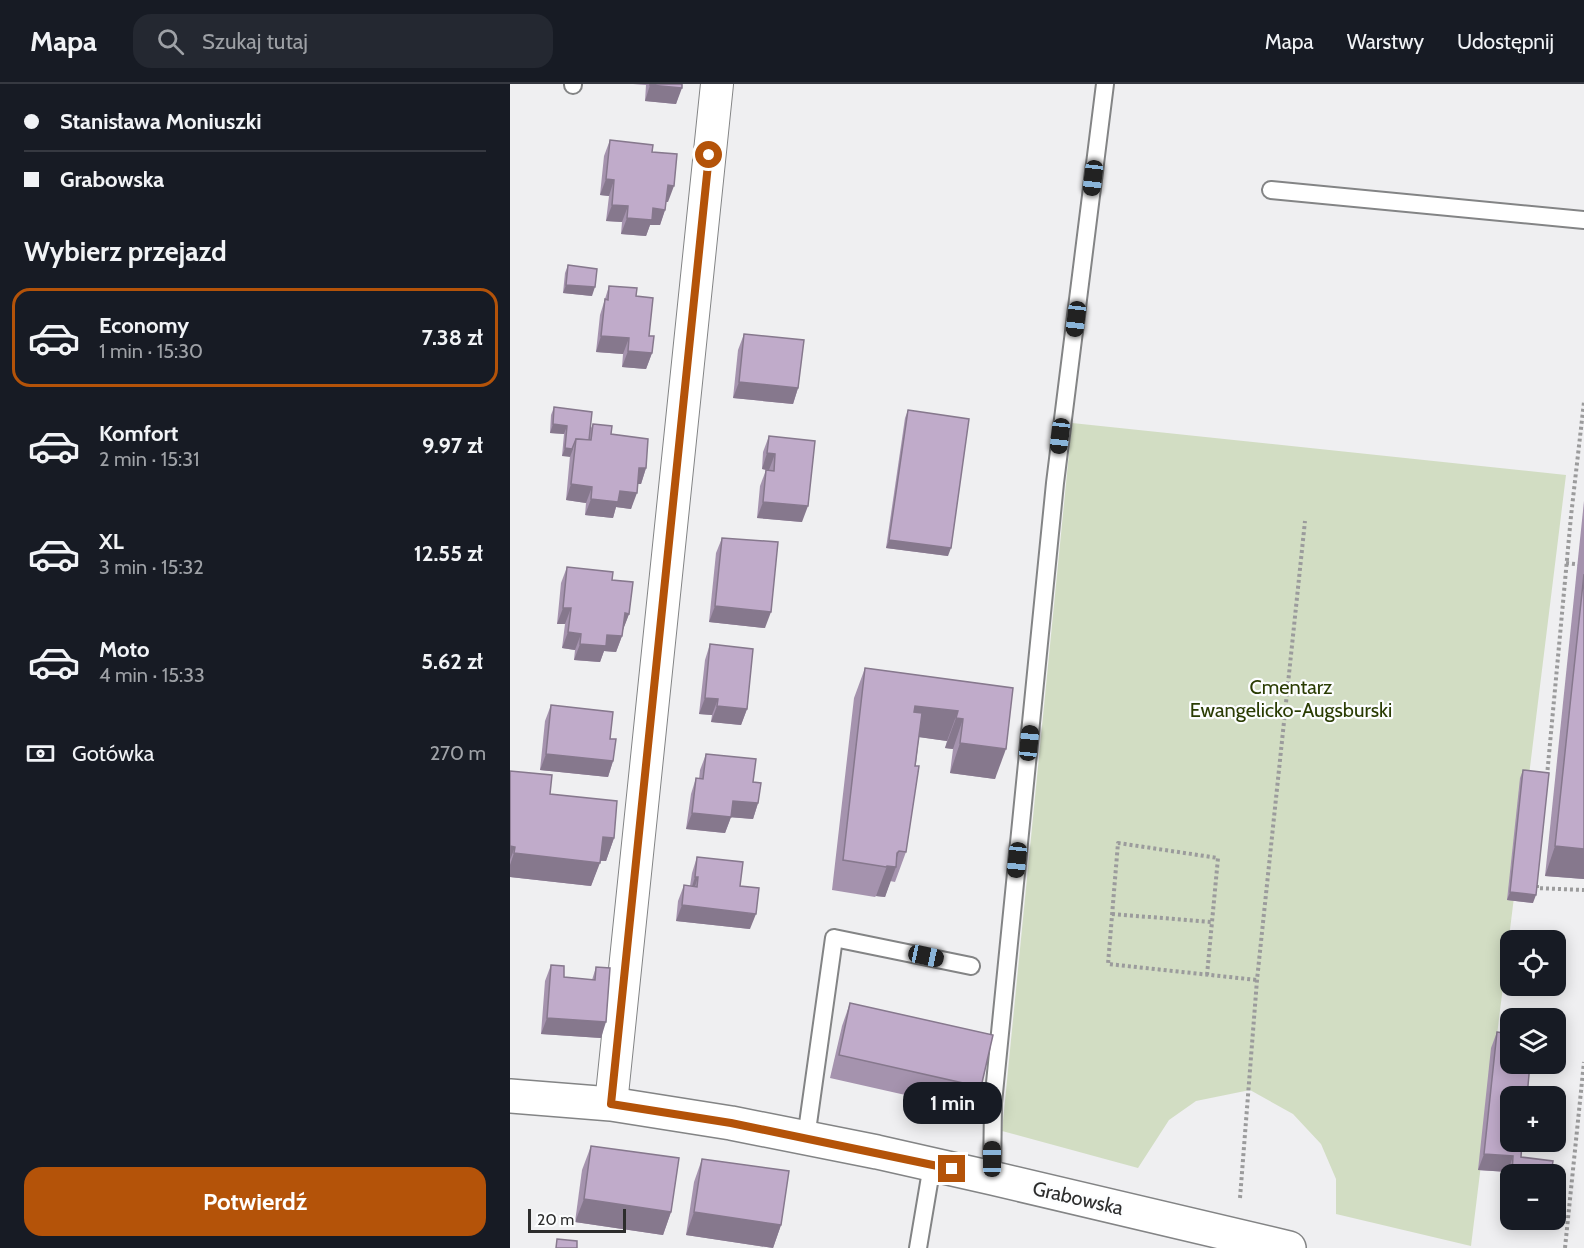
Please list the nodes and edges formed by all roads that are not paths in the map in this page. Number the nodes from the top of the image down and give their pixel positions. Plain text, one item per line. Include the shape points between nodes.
1 (717, 84) edge
2 (1105, 84) edge
3 (1271, 190) dead end
4 (1584, 220) edge
5 (971, 966) dead end
6 (510, 1096) edge
7 (611, 1104) junction
8 (806, 1138) junction
9 (932, 1165) junction
10 (992, 1178) junction
11 (918, 1248) edge
12 (1289, 1248) edge

1 - 7 street
2 - 10 lane via 1055,483 993,1103
3 - 4 lane
5 - 8 lane via 834,938
6 - 7 street, Grabowska
7 - 8 street, Grabowska
8 - 9 street, Grabowska
9 - 10 street, Grabowska
9 - 11 lane
10 - 12 street, Grabowska

